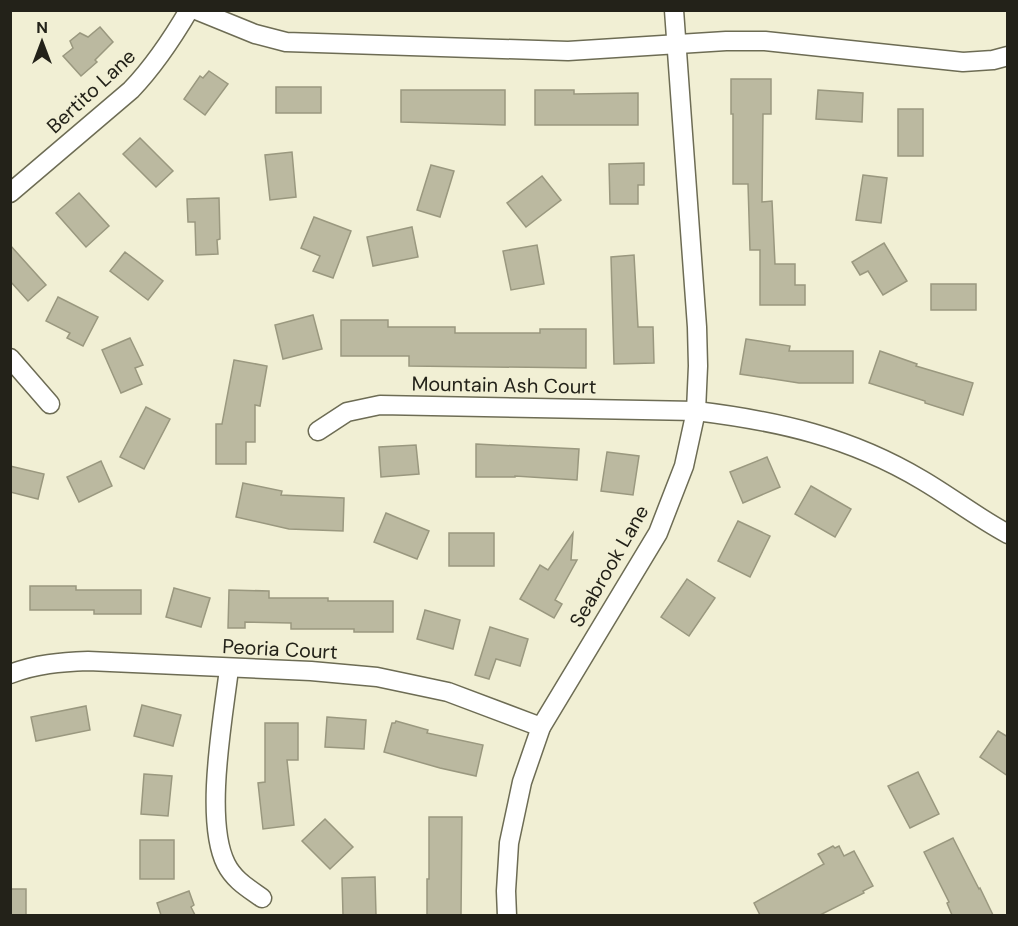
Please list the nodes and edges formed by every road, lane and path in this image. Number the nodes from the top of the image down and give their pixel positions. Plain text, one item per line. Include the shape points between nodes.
1 (189, 10) edge
2 (196, 10) edge
3 (674, 10) edge
4 (676, 44) junction
5 (1008, 56) edge
6 (10, 193) edge
7 (10, 358) edge
8 (50, 404) dead end
9 (696, 411) junction
10 (318, 431) dead end
11 (1008, 534) edge
12 (229, 669) junction
13 (10, 674) edge
14 (541, 727) junction
15 (262, 898) dead end
16 (507, 915) edge

1 - 6 street, Bertito Lane via 166,49 131,90
2 - 4 street via 286,42 568,51
3 - 4 street, Seabrook Lane
4 - 5 street via 765,41 963,62
4 - 9 street, Seabrook Lane via 697,327
7 - 8 street
9 - 10 street, Mountain Ash Court via 380,405 347,412
9 - 11 street, Mountain Ash Court via 772,422 852,446 922,480
9 - 14 street, Seabrook Lane via 684,465 658,533
12 - 13 street, Peoria Court via 62,662
12 - 14 street, Peoria Court via 311,671 387,679 448,692
12 - 15 street via 215,794 219,849 237,881
14 - 16 street, Seabrook Lane via 522,782 509,843

